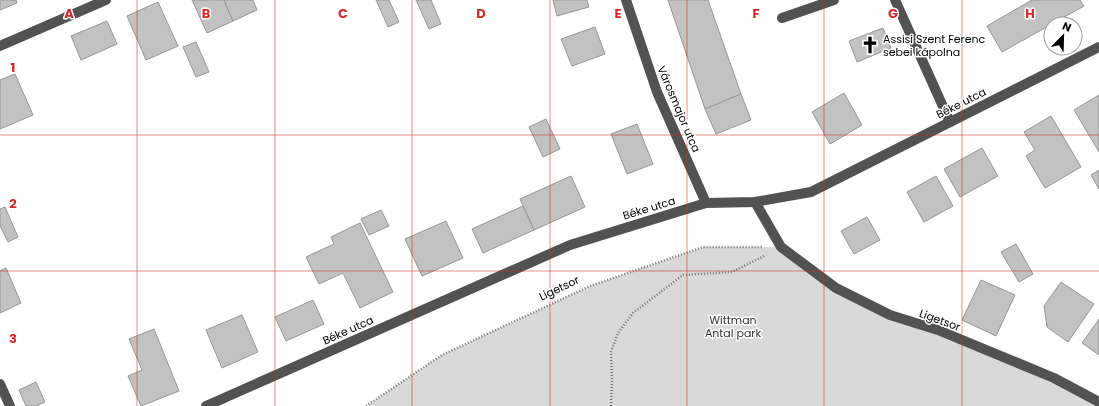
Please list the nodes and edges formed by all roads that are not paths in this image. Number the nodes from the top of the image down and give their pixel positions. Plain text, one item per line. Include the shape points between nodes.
1 (106, 0) edge
2 (626, 0) edge
3 (834, 0) edge
4 (895, 0) edge
5 (782, 18) dead end
6 (0, 46) edge
7 (1099, 47) edge
8 (950, 122) junction
9 (755, 202) junction
10 (706, 203) junction
11 (0, 384) edge
12 (1099, 402) edge
13 (10, 406) edge
14 (206, 406) edge

1 - 6 street
2 - 10 street, Városmajor utca via 657,92
3 - 5 street
4 - 8 street
7 - 8 street, Béke utca
8 - 9 street, Béke utca via 811,192
9 - 10 street, Béke utca
9 - 12 street, Ligetsor via 781,247 836,288 890,315 938,330 1054,378
10 - 14 street, Béke utca via 570,245
11 - 13 street

